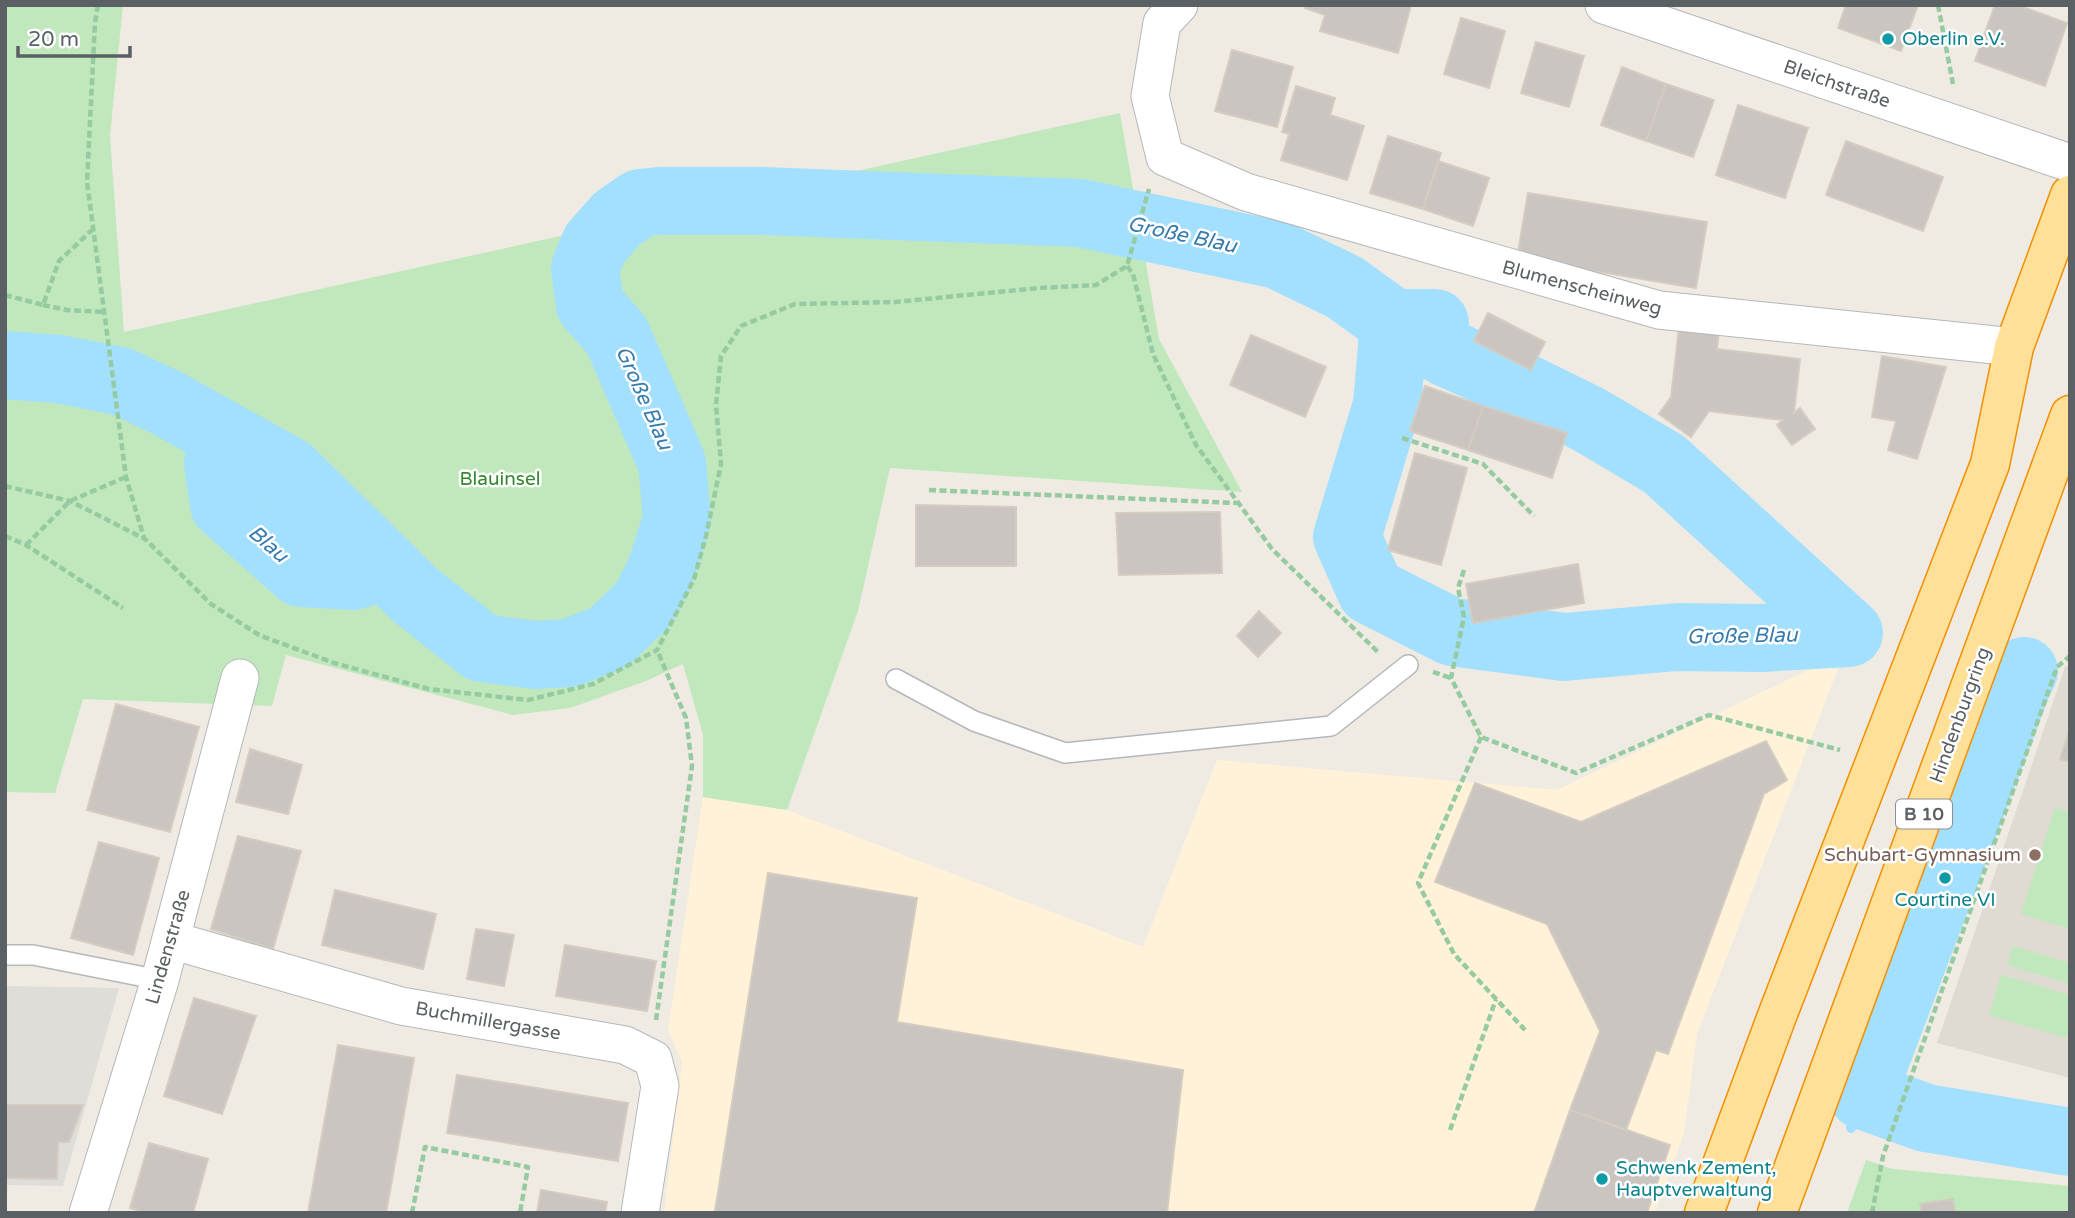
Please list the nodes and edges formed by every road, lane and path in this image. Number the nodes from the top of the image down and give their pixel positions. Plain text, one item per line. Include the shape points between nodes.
1 (98, 5) edge
2 (1179, 5) edge
3 (1604, 5) edge
4 (1938, 5) edge
5 (1961, 126) junction
6 (2070, 163) edge
7 (1147, 192) dead end
8 (2070, 195) edge
9 (92, 230) junction
10 (1127, 266) junction
11 (5, 295) edge
12 (43, 305) junction
13 (103, 312) junction
14 (2014, 347) junction
15 (2070, 415) edge
16 (1402, 438) dead end
17 (126, 477) junction
18 (5, 486) edge
19 (929, 490) dead end
20 (70, 502) junction
21 (1238, 503) junction
22 (1534, 516) dead end
23 (5, 536) edge
24 (145, 539) junction
25 (26, 545) junction
26 (1464, 570) dead end
27 (123, 608) dead end
28 (657, 650) junction
29 (2070, 656) edge
30 (1408, 665) junction
31 (240, 678) dead end
32 (1451, 678) junction
33 (896, 679) dead end
34 (1481, 737) junction
35 (1841, 750) dead end
36 (171, 940) junction
37 (5, 955) edge
38 (160, 980) junction
39 (1496, 999) junction
40 (1525, 1030) dead end
41 (653, 1059) junction
42 (1450, 1130) dead end
43 (88, 1213) edge
44 (412, 1213) edge
45 (520, 1213) edge
46 (640, 1213) edge
47 (1704, 1213) edge
48 (1777, 1213) edge
49 (1872, 1213) edge

1 - 9 path via 87,182
2 - 14 street, Blumenscheinweg via 1162,23 1150,96 1165,157 1246,192 1659,310
3 - 5 street, Bleichstraße
4 - 5 path
5 - 6 street, Bleichstraße
7 - 10 path
8 - 14 highway
9 - 12 path via 59,261
9 - 13 path
10 - 21 path via 1133,274 1153,355 1196,445
10 - 28 path via 1096,285 895,302 795,304 741,326 721,356 716,405 721,464 706,537 694,579
11 - 12 path
12 - 13 path
13 - 17 path
14 - 47 highway via 1990,464
15 - 48 highway, Hindenburgring / B 10
16 - 22 path via 1483,464
17 - 20 path
17 - 24 path
18 - 20 path
19 - 21 path
20 - 24 path
20 - 25 path
21 - 30 path via 1272,549 1386,660
23 - 25 path
24 - 28 path via 211,604 259,635 334,663 429,689 528,700 593,684
25 - 27 path
26 - 32 path via 1458,587 1464,617
28 - 41 path via 686,718 692,766
29 - 49 path via 2057,667 1907,1088 1883,1156
30 - 32 path
30 - 33 lane via 1331,726 1065,753 974,720
31 - 36 street, Lindenstraße
32 - 34 path
34 - 35 path via 1576,773 1709,715
34 - 39 path via 1418,883 1454,954
36 - 38 street, Lindenstraße
36 - 41 street, Buchmillergasse via 401,1006 625,1045
37 - 38 lane
38 - 43 street, Lindenstraße
39 - 40 path
39 - 42 path
41 - 46 street via 660,1086
44 - 45 path via 425,1147 528,1167

